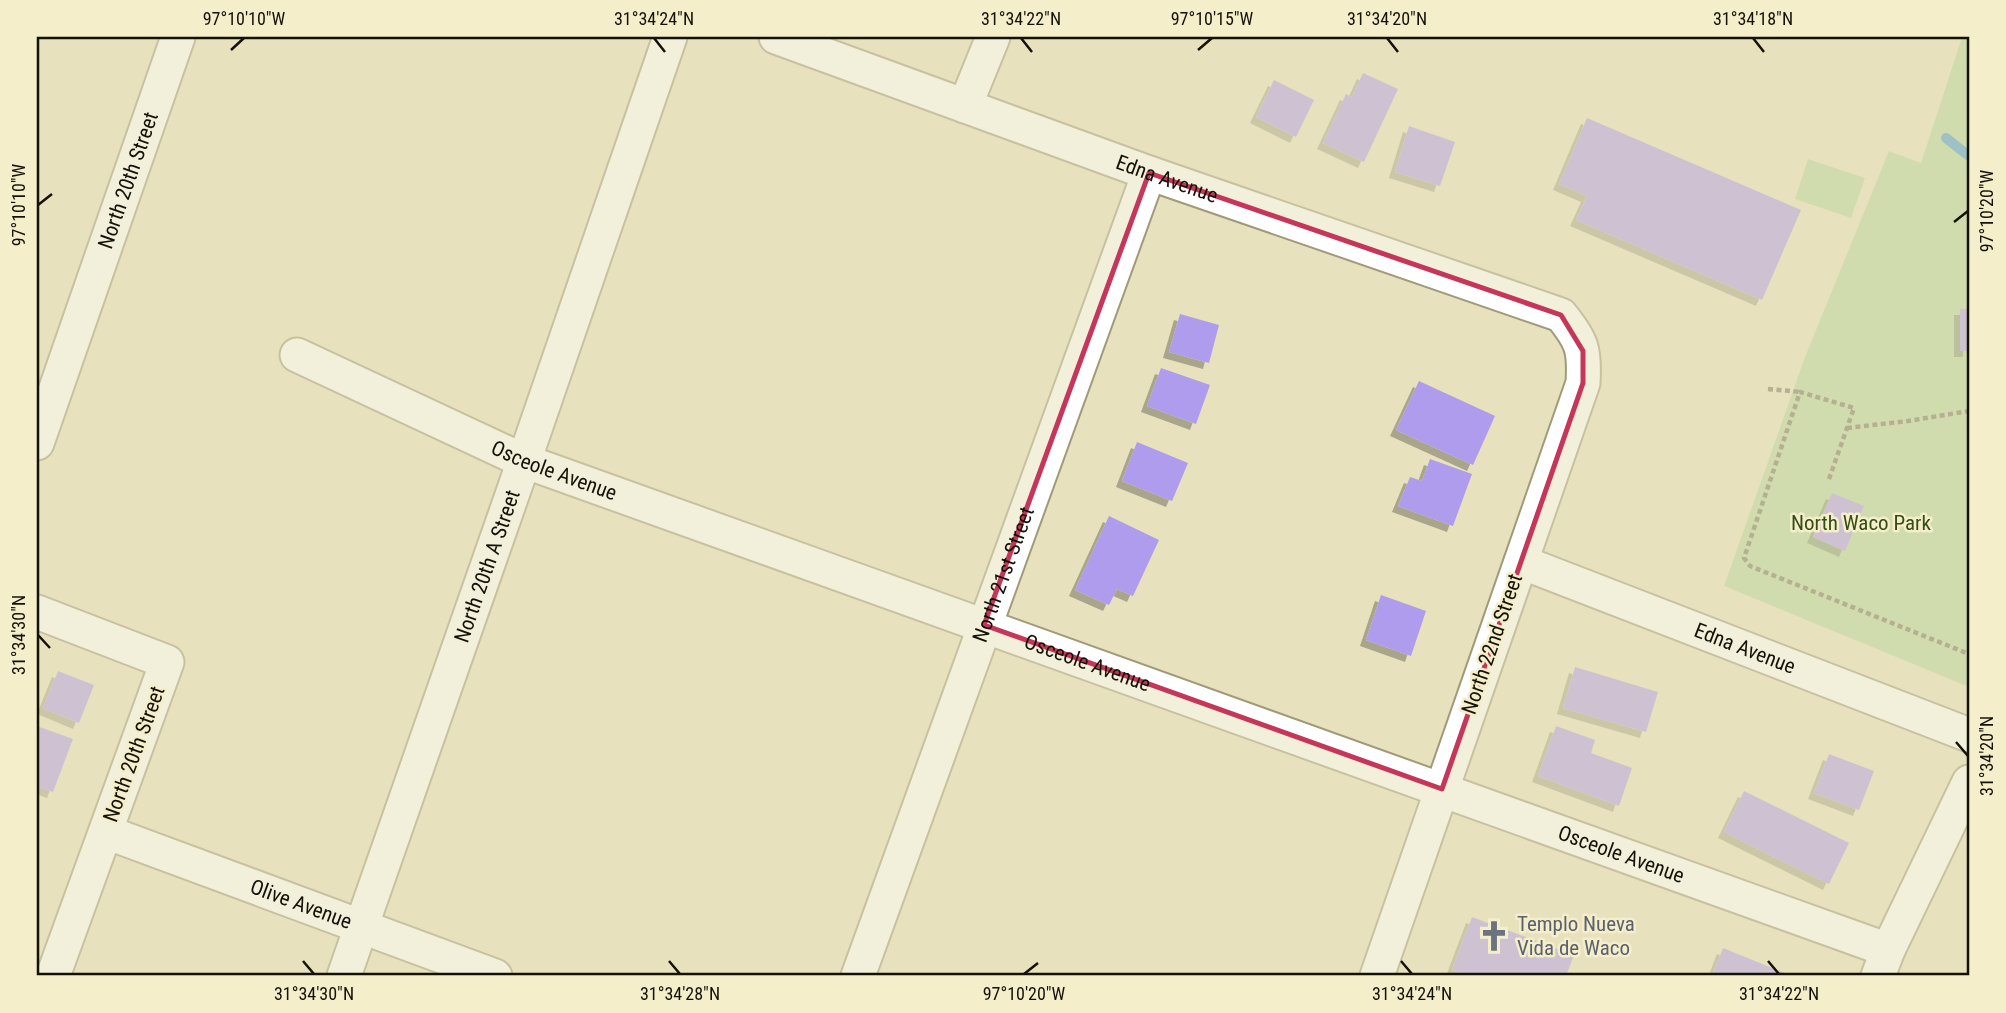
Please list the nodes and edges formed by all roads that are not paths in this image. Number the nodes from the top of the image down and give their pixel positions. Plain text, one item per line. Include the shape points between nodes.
1 (178, 37) edge
2 (670, 37) edge
3 (776, 37) edge
4 (993, 37) edge
5 (965, 106) junction
6 (1149, 173) junction
7 (1561, 315) joint
8 (297, 355) dead end
9 (37, 443) edge
10 (524, 461) junction
11 (1521, 562) junction
12 (37, 612) edge
13 (984, 625) junction
14 (1969, 735) edge
15 (1969, 782) edge
16 (1442, 789) junction
17 (106, 832) junction
18 (361, 928) junction
19 (1883, 963) edge
20 (53, 976) edge
21 (344, 976) edge
22 (495, 976) edge
23 (858, 976) edge
24 (1377, 976) edge

1 - 9 street, North 20th Street
2 - 10 street, North 20th A Street
3 - 5 street, Edna Avenue
4 - 5 street
5 - 6 street, Edna Avenue
6 - 7 street, Edna Avenue
6 - 13 street, North 21st Street
7 - 11 street, North 22nd Street via 1577,334 1583,351 1583,383
8 - 10 street, Osceole Avenue
10 - 13 street, Osceole Avenue
10 - 18 street, North 20th A Street
11 - 14 street, Edna Avenue
11 - 16 street, North 22nd Street
12 - 17 street, North 20th Street via 167,662
13 - 16 street, Osceole Avenue
13 - 23 street, North 21st Street
15 - 19 street
16 - 19 street, Osceole Avenue
16 - 24 street, North 22nd Street
17 - 18 street, Olive Avenue
17 - 20 street, North 20th Street
18 - 21 street, North 20th A Street
18 - 22 street, Olive Avenue

